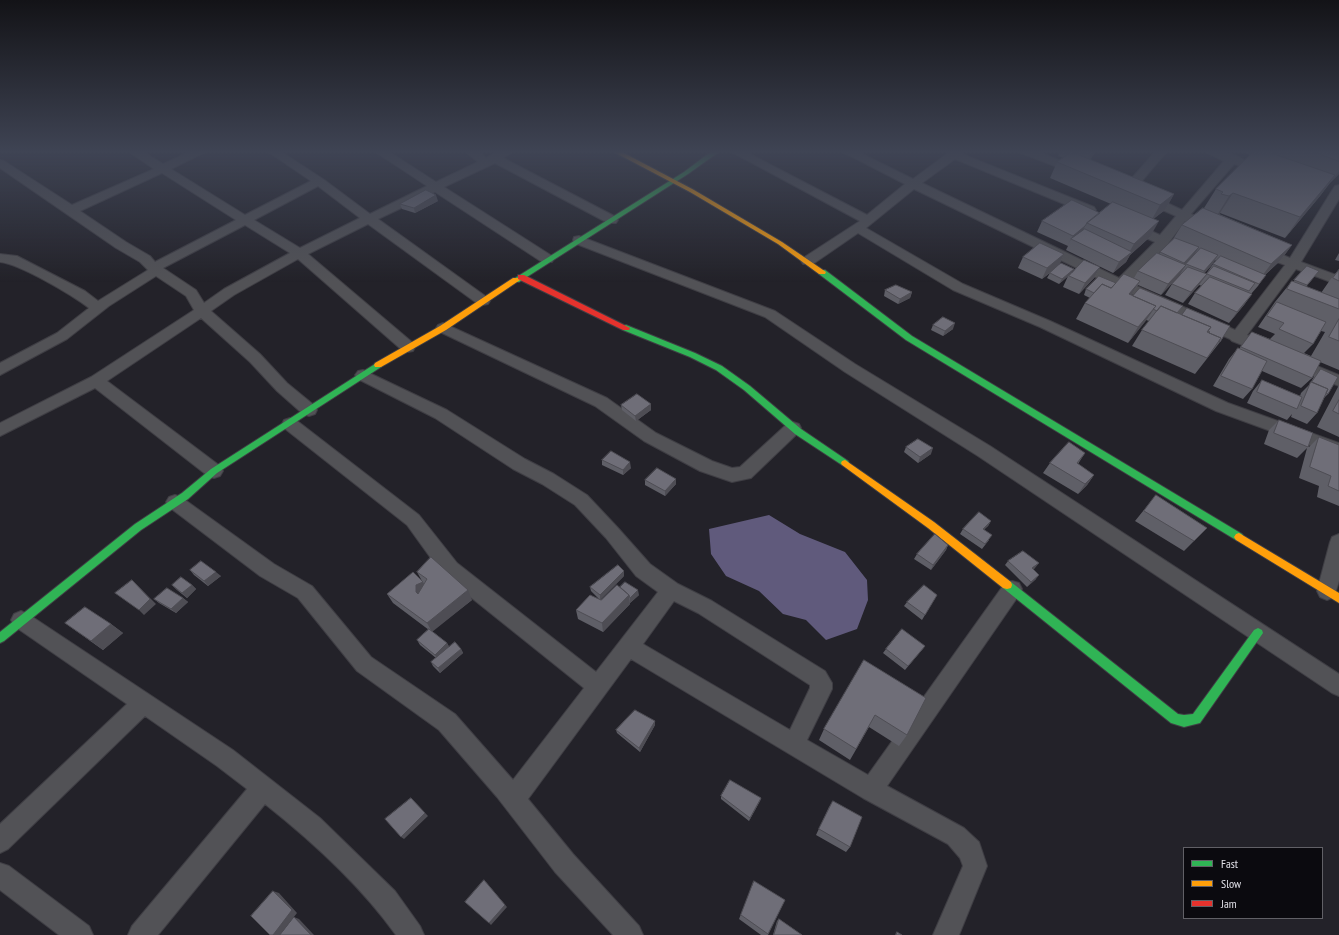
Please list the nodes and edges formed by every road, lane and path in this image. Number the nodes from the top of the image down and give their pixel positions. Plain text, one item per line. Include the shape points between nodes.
1 (48, 195) edge
2 (105, 195) edge
3 (203, 195) edge
4 (293, 195) edge
5 (337, 195) edge
6 (418, 195) edge
7 (449, 195) edge
8 (564, 195) edge
9 (653, 195) edge
10 (695, 195) edge
11 (811, 195) edge
12 (900, 195) edge
13 (935, 195) edge
14 (1053, 195) edge
15 (1135, 195) edge
16 (1201, 195) edge
17 (1332, 195) edge
18 (71, 210) junction
19 (1098, 214) edge
20 (1183, 215) junction
21 (369, 219) junction
22 (244, 220) junction
23 (612, 220) junction
24 (1120, 222) edge
25 (863, 224) junction
26 (1224, 234) edge
27 (579, 240) junction
28 (1162, 241) junction
29 (1251, 246) edge
30 (1176, 248) edge
31 (299, 253) junction
32 (0, 258) edge
33 (547, 259) junction
34 (808, 262) junction
35 (1294, 264) junction
36 (155, 269) junction
37 (521, 277) junction
38 (1339, 281) edge
39 (1121, 284) junction
40 (1259, 284) edge
41 (1270, 292) junction
42 (483, 301) junction
43 (1282, 301) dead end
44 (98, 308) junction
45 (202, 311) junction
46 (444, 328) junction
47 (1237, 338) junction
48 (408, 347) junction
49 (0, 370) edge
50 (363, 375) junction
51 (96, 381) junction
52 (1339, 381) edge
53 (309, 410) junction
54 (290, 424) junction
55 (793, 428) junction
56 (0, 430) edge
57 (1339, 450) edge
58 (214, 471) junction
59 (175, 502) junction
60 (1339, 542) edge
61 (1012, 589) junction
62 (670, 590) junction
63 (1333, 594) edge
64 (21, 620) junction
65 (1258, 633) junction
66 (0, 638) edge
67 (628, 646) junction
68 (597, 686) junction
69 (1339, 686) edge
70 (144, 702) junction
71 (794, 744) junction
72 (263, 788) junction
73 (871, 790) junction
74 (514, 799) junction
75 (0, 841) edge
76 (0, 875) edge
77 (80, 935) edge
78 (141, 935) edge
79 (411, 935) edge
80 (630, 935) edge
81 (946, 935) edge

1 - 18 street
2 - 18 street
3 - 22 street
4 - 22 street
5 - 21 street
6 - 21 street
7 - 33 street
8 - 23 street
9 - 23 street
10 - 34 street
11 - 25 street
12 - 25 street
13 - 39 street
14 - 19 street
15 - 20 street
16 - 20 street
17 - 35 street
18 - 36 street via 145,259
20 - 26 street
20 - 28 street
21 - 31 street
21 - 42 street
22 - 31 street
22 - 36 street
23 - 27 street
24 - 28 street
25 - 34 street
25 - 57 street via 958,286 1222,406
27 - 33 street
27 - 65 street via 770,314
28 - 30 street
28 - 39 street
29 - 35 street
31 - 45 street via 229,292
31 - 48 street
32 - 44 street via 12,259 24,265 80,294
33 - 37 street
34 - 63 street via 908,338
35 - 38 street
35 - 41 street
36 - 44 street
36 - 45 street via 191,293
37 - 42 street
37 - 55 street via 649,339 693,355 731,376
39 - 47 street
40 - 41 street
41 - 43 street
41 - 47 street
42 - 46 street
44 - 49 street via 62,336
45 - 51 street
45 - 53 street
46 - 48 street
46 - 55 street via 601,402 650,437 706,466 732,475 745,474
47 - 52 street
48 - 50 street
50 - 53 street
50 - 62 street via 442,414 518,464 581,500 643,570
51 - 56 street
51 - 58 street
53 - 54 street
54 - 58 street
54 - 68 street via 413,520 450,569
55 - 61 street via 824,447 931,525
58 - 59 street
59 - 64 street via 138,527
59 - 74 street via 267,570 305,592 364,664 446,722
60 - 63 street
61 - 65 street via 1175,719 1184,721 1196,719
61 - 73 street
62 - 67 street
62 - 71 street via 705,607 818,678 821,689
64 - 66 street
64 - 70 street
65 - 69 street
67 - 68 street
67 - 71 street
68 - 74 street
70 - 72 street via 225,758
70 - 75 street
71 - 73 street
72 - 78 street
72 - 79 street via 312,826 386,900
73 - 81 street via 956,836 970,851 975,866
74 - 80 street via 564,863
76 - 77 street

